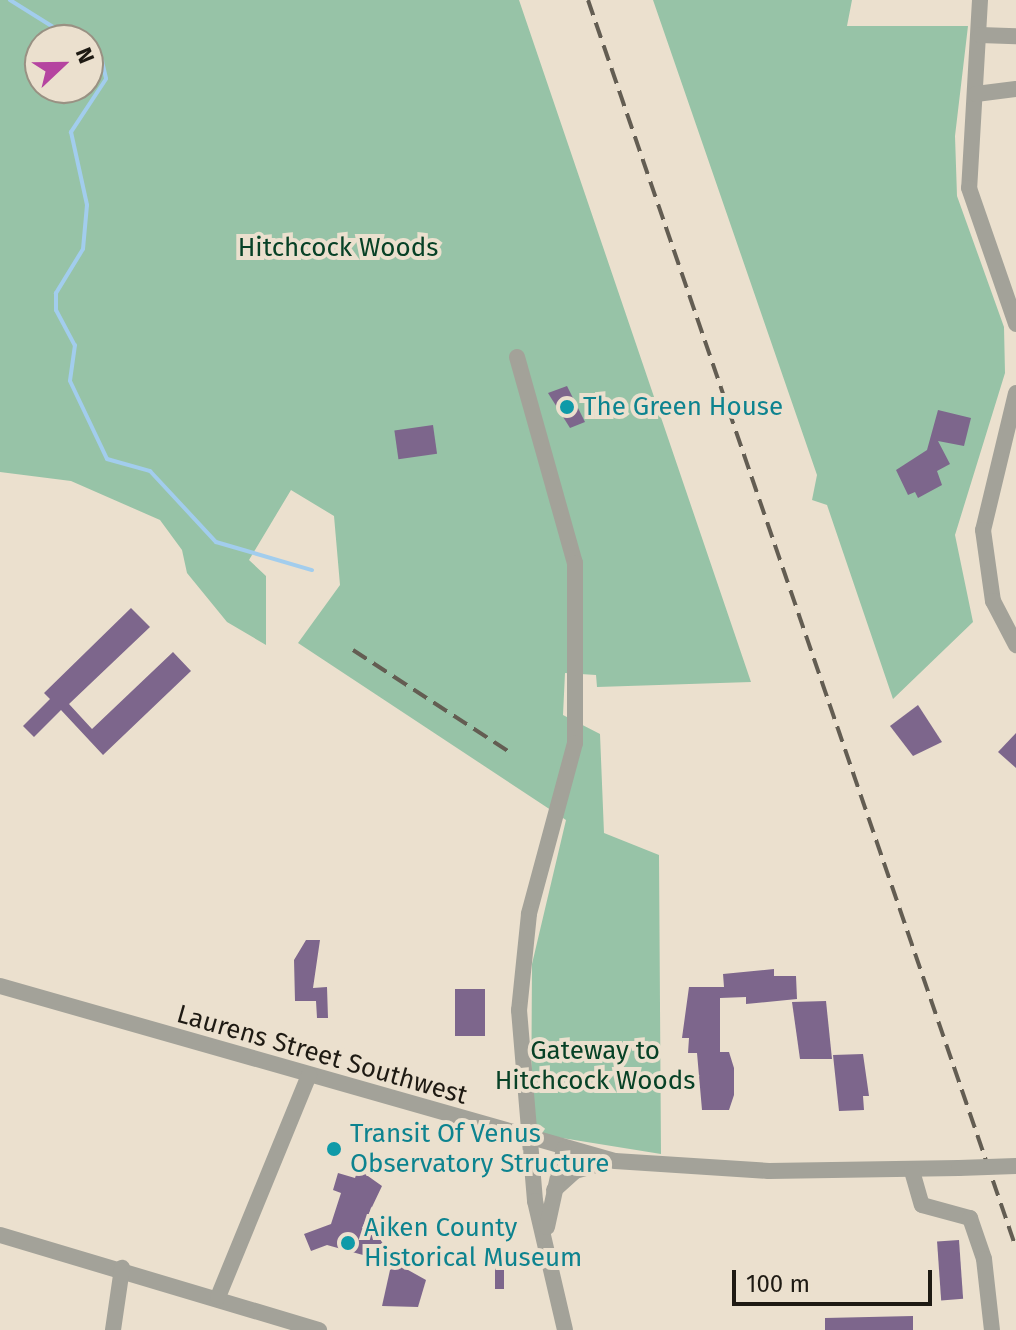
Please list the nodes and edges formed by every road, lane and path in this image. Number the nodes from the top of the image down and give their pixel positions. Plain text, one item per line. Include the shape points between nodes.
1 (980, 0) edge
2 (980, 35) junction
3 (1016, 36) edge
4 (1016, 89) edge
5 (976, 94) junction
6 (1016, 324) edge
7 (517, 357) dead end
8 (1016, 393) edge
9 (1016, 645) edge
10 (0, 986) edge
11 (309, 1075) junction
12 (528, 1138) junction
13 (564, 1149) junction
14 (615, 1161) junction
15 (1016, 1166) edge
16 (912, 1171) junction
17 (553, 1191) junction
18 (0, 1235) edge
19 (546, 1240) junction
20 (122, 1268) junction
21 (218, 1297) junction
22 (311, 1329) edge
23 (113, 1330) edge
24 (565, 1330) edge
25 (992, 1330) edge

1 - 2 street
2 - 3 street
2 - 5 street
4 - 5 street
5 - 6 street via 972,205
7 - 12 street via 575,563 578,658 575,743 522,959
8 - 9 street via 983,530 993,601
10 - 11 street, Laurens Street Southwest
11 - 12 street, Laurens Street Southwest
11 - 21 street
12 - 13 street, Laurens Street Southwest
12 - 19 street
13 - 14 street, Laurens Street Southwest
13 - 17 street
14 - 16 street, Laurens Street Southwest
14 - 17 street via 575,1171
15 - 16 street, Laurens Street Southwest, bridge
16 - 25 street via 922,1205 970,1218 984,1259
17 - 19 street
18 - 20 street
19 - 24 street
20 - 21 street
20 - 23 street
21 - 22 street

